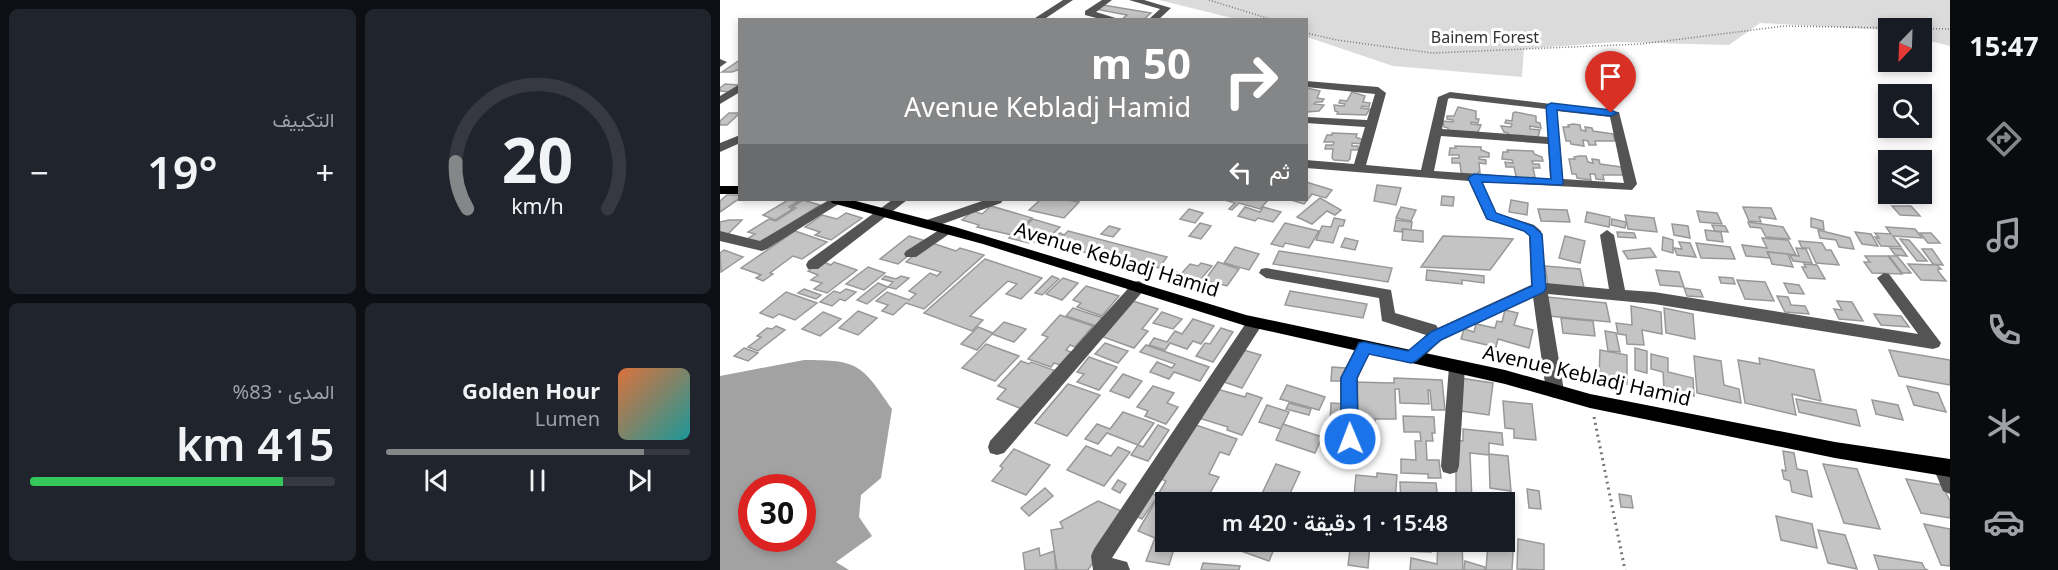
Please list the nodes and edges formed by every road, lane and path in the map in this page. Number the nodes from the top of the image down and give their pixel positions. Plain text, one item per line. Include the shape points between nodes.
1 (1108, 0) edge
2 (1133, 0) edge
3 (1209, 0) edge
4 (1081, 3) edge
5 (1041, 18) edge
6 (1109, 18) edge
7 (1154, 18) edge
8 (1267, 18) edge
9 (1950, 28) edge
10 (1308, 33) edge
11 (1308, 84) edge
12 (738, 88) edge
13 (720, 101) edge
14 (1551, 106) junction
15 (1308, 120) edge
16 (1373, 124) junction
17 (1436, 132) junction
18 (738, 139) edge
19 (1554, 141) junction
20 (720, 148) edge
21 (1308, 164) edge
22 (1359, 167) junction
23 (1427, 174) junction
24 (1474, 178) junction
25 (1557, 183) junction
26 (720, 190) edge
27 (738, 190) edge
28 (835, 201) edge
29 (841, 201) edge
30 (899, 201) edge
31 (993, 201) edge
32 (883, 212) junction
33 (929, 224) junction
34 (947, 229) junction
35 (1607, 235) dead end
36 (720, 236) edge
37 (911, 254) dead end
38 (813, 265) dead end
39 (1266, 273) dead end
40 (1884, 278) dead end
41 (1139, 286) junction
42 (1539, 288) junction
43 (1618, 295) junction
44 (1254, 324) junction
45 (1436, 336) junction
46 (1364, 347) junction
47 (1411, 357) junction
48 (1457, 367) junction
49 (1555, 391) junction
50 (1590, 401) junction
51 (997, 447) dead end
52 (1350, 459) dead end
53 (1450, 466) dead end
54 (1946, 467) edge
55 (1950, 485) edge
56 (1119, 570) edge
57 (1625, 570) edge

1 - 4 street
2 - 7 street via 1167,8
3 - 8 path
4 - 5 street
4 - 6 street via 1088,13
9 - 10 path via 1785,26 1641,44 1432,53
11 - 16 street via 1380,91
12 - 13 street
14 - 17 street via 1446,95
14 - 19 street
14 - 25 street via 1616,115 1631,184 1627,187
15 - 16 street
16 - 22 street
17 - 19 street
17 - 23 street
18 - 20 street
19 - 25 street
21 - 22 street
22 - 23 street
23 - 24 street
24 - 25 street
24 - 42 street via 1491,216 1536,234
26 - 27 main road
28 - 36 street via 762,246
29 - 32 main road, Avenue Kebladj Hamid
30 - 32 street
31 - 33 street
32 - 33 main road, Avenue Kebladj Hamid
32 - 38 street
33 - 34 main road, Avenue Kebladj Hamid
34 - 37 street
34 - 41 main road, Avenue Kebladj Hamid
35 - 43 street
39 - 45 street via 1386,294 1388,318 1430,329
40 - 43 street via 1933,343
41 - 44 main road, Avenue Kebladj Hamid
41 - 51 street
42 - 43 street
42 - 45 street
42 - 49 street
44 - 46 main road, Avenue Kebladj Hamid
44 - 56 street via 1101,556 1104,567
45 - 47 street
46 - 47 main road, Avenue Kebladj Hamid
46 - 52 street via 1349,378
47 - 48 main road, Avenue Kebladj Hamid
48 - 49 main road, Avenue Kebladj Hamid
48 - 53 street
49 - 50 main road, Avenue Kebladj Hamid
50 - 54 main road, Avenue Kebladj Hamid via 1835,450
50 - 57 path
54 - 55 street

